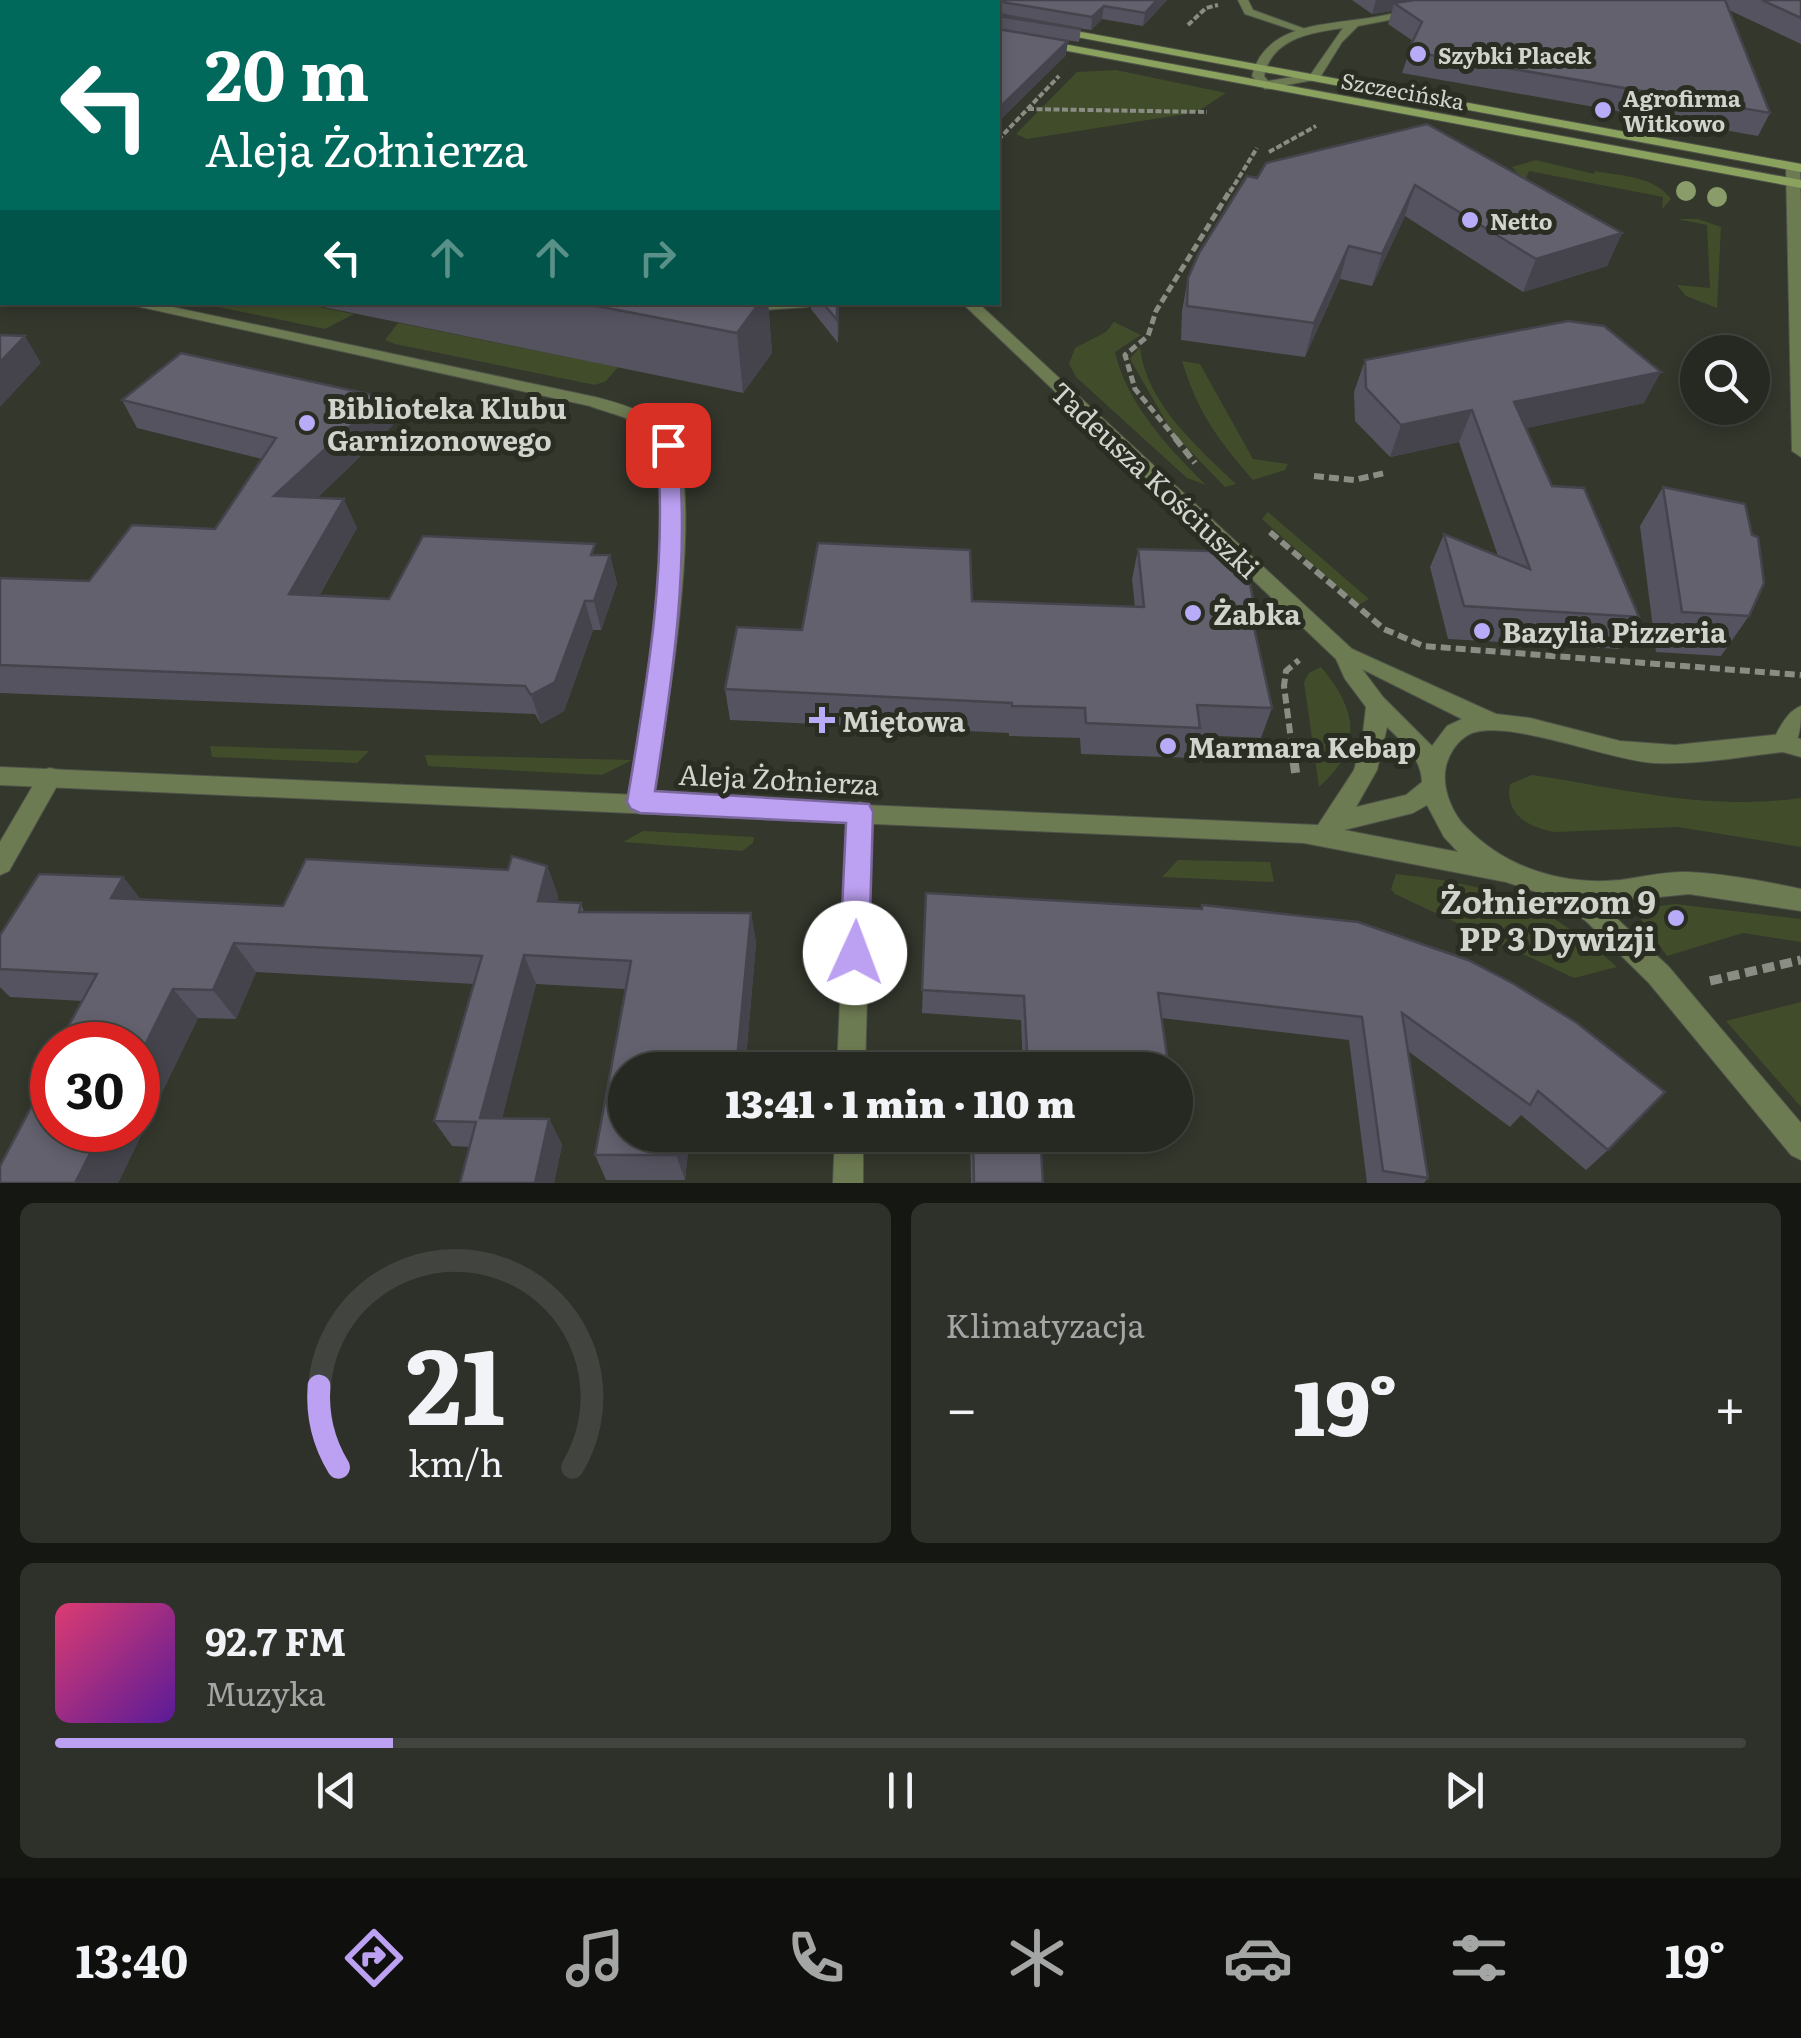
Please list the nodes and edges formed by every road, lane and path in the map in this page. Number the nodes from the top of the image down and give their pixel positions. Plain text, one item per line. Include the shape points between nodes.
1 (1243, 0) edge
2 (1230, 2) edge
3 (1438, 10) edge
4 (1355, 24) junction
5 (1034, 27) edge
6 (1186, 27) dead end
7 (1302, 30) junction
8 (1000, 35) edge
9 (1258, 67) junction
10 (1064, 72) dead end
11 (1315, 77) junction
12 (1265, 85) junction
13 (1028, 109) junction
14 (1207, 112) dead end
15 (1322, 122) dead end
16 (1000, 138) edge
17 (1257, 148) dead end
18 (1268, 152) dead end
19 (1797, 175) edge
20 (139, 305) edge
21 (971, 305) edge
22 (1801, 451) edge
23 (1202, 471) dead end
24 (1385, 473) dead end
25 (1314, 476) dead end
26 (1266, 528) dead end
27 (1384, 628) joint
28 (1345, 655) junction
29 (1303, 658) dead end
30 (1801, 675) edge
31 (1377, 707) junction
32 (1801, 716) edge
33 (1498, 722) junction
34 (1792, 746) edge
35 (0, 776) edge
36 (1296, 776) dead end
37 (50, 778) junction
38 (1433, 778) junction
39 (640, 802) junction
40 (860, 812) junction
41 (1323, 829) junction
42 (0, 864) edge
43 (1509, 872) junction
44 (1562, 890) junction
45 (1801, 900) edge
46 (1801, 960) edge
47 (1694, 986) dead end
48 (852, 1052) edge
49 (1801, 1145) edge
50 (849, 1152) edge
51 (848, 1183) edge

1 - 7 street via 1250,12
2 - 6 path via 1206,8
3 - 4 street
4 - 7 street
4 - 11 street
5 - 9 main road, Szczecińska
7 - 9 street
8 - 12 main road, Szczecińska
9 - 11 main road, Szczecińska
9 - 12 street
10 - 13 path
11 - 12 street
11 - 19 main road, Szczecińska
12 - 19 main road, Szczecińska
13 - 14 path
13 - 16 path
15 - 18 path
17 - 23 path via 1156,311 1148,336 1125,355 1135,390
19 - 22 street
20 - 39 street via 595,402 653,424 668,445 674,506 664,654
21 - 28 street, Tadeusza Kościuszki
24 - 25 path via 1354,480
26 - 27 path
27 - 30 path via 1423,646
28 - 31 street, Tadeusza Kościuszki via 1353,680
28 - 33 street, Tadeusza Kościuszki via 1372,662 1460,712
29 - 36 path via 1286,672 1284,686
31 - 38 street, Tadeusza Kościuszki via 1418,744
31 - 41 street via 1375,747 1349,801
32 - 34 street
33 - 34 street, Tadeusza Kościuszki via 1667,755
33 - 38 street via 1464,726 1445,745
35 - 37 street, Aleja Żołnierza
37 - 39 street, Aleja Żołnierza
37 - 42 street
38 - 41 street, Aleja Żołnierza via 1412,803
38 - 43 street, Tadeusza Kościuszki via 1450,824 1470,848
39 - 40 street, Aleja Żołnierza
40 - 41 street, Aleja Żołnierza
40 - 48 street
41 - 43 street, Aleja Żołnierza via 1351,844
43 - 44 street
44 - 45 street via 1609,892 1685,882
44 - 49 street via 1594,910 1672,993
46 - 47 path
50 - 51 street

